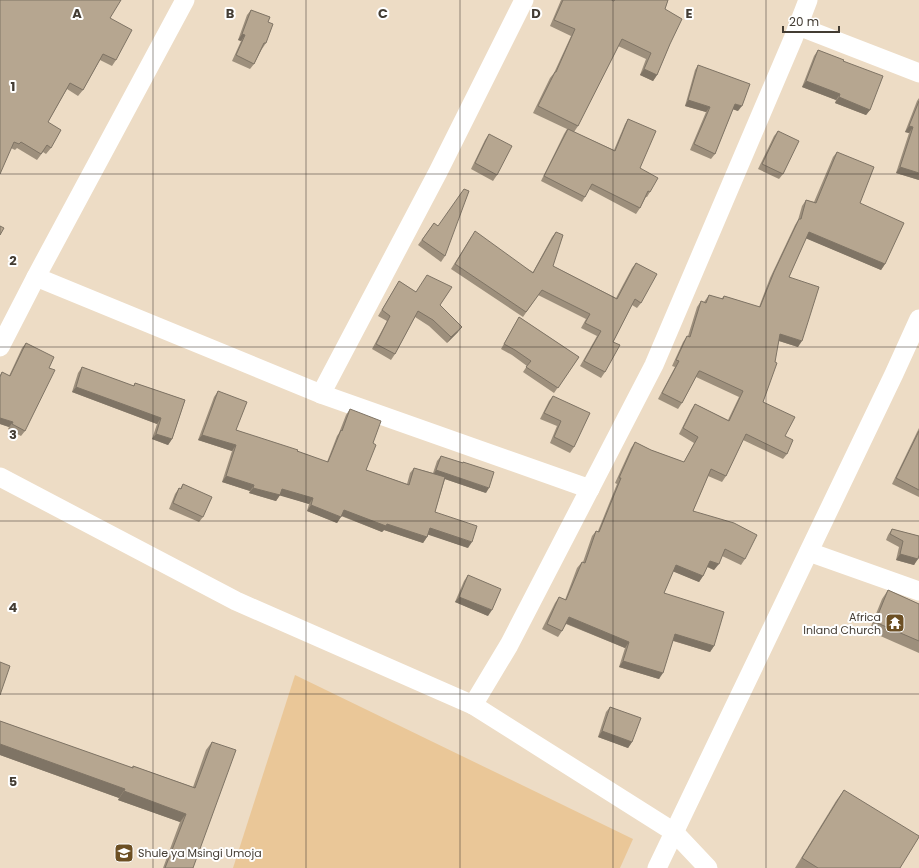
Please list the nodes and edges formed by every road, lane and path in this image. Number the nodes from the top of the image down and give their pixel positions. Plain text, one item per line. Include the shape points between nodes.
1 (185, 0) edge
2 (524, 0) edge
3 (808, 0) edge
4 (798, 26) junction
5 (919, 73) edge
6 (36, 277) junction
7 (919, 319) edge
8 (0, 347) edge
9 (321, 394) junction
10 (0, 477) edge
11 (590, 489) junction
12 (809, 552) junction
13 (919, 591) edge
14 (474, 705) junction
15 (674, 832) junction
16 (702, 865) edge
17 (657, 868) edge

1 - 6 street
2 - 9 street via 438,172
3 - 4 street
4 - 5 street
4 - 11 street via 654,365
6 - 8 street
6 - 9 street
7 - 12 street
9 - 11 street
10 - 14 street via 236,601
11 - 14 street via 509,645
12 - 13 street
12 - 15 street
14 - 15 street
15 - 16 street
15 - 17 street

